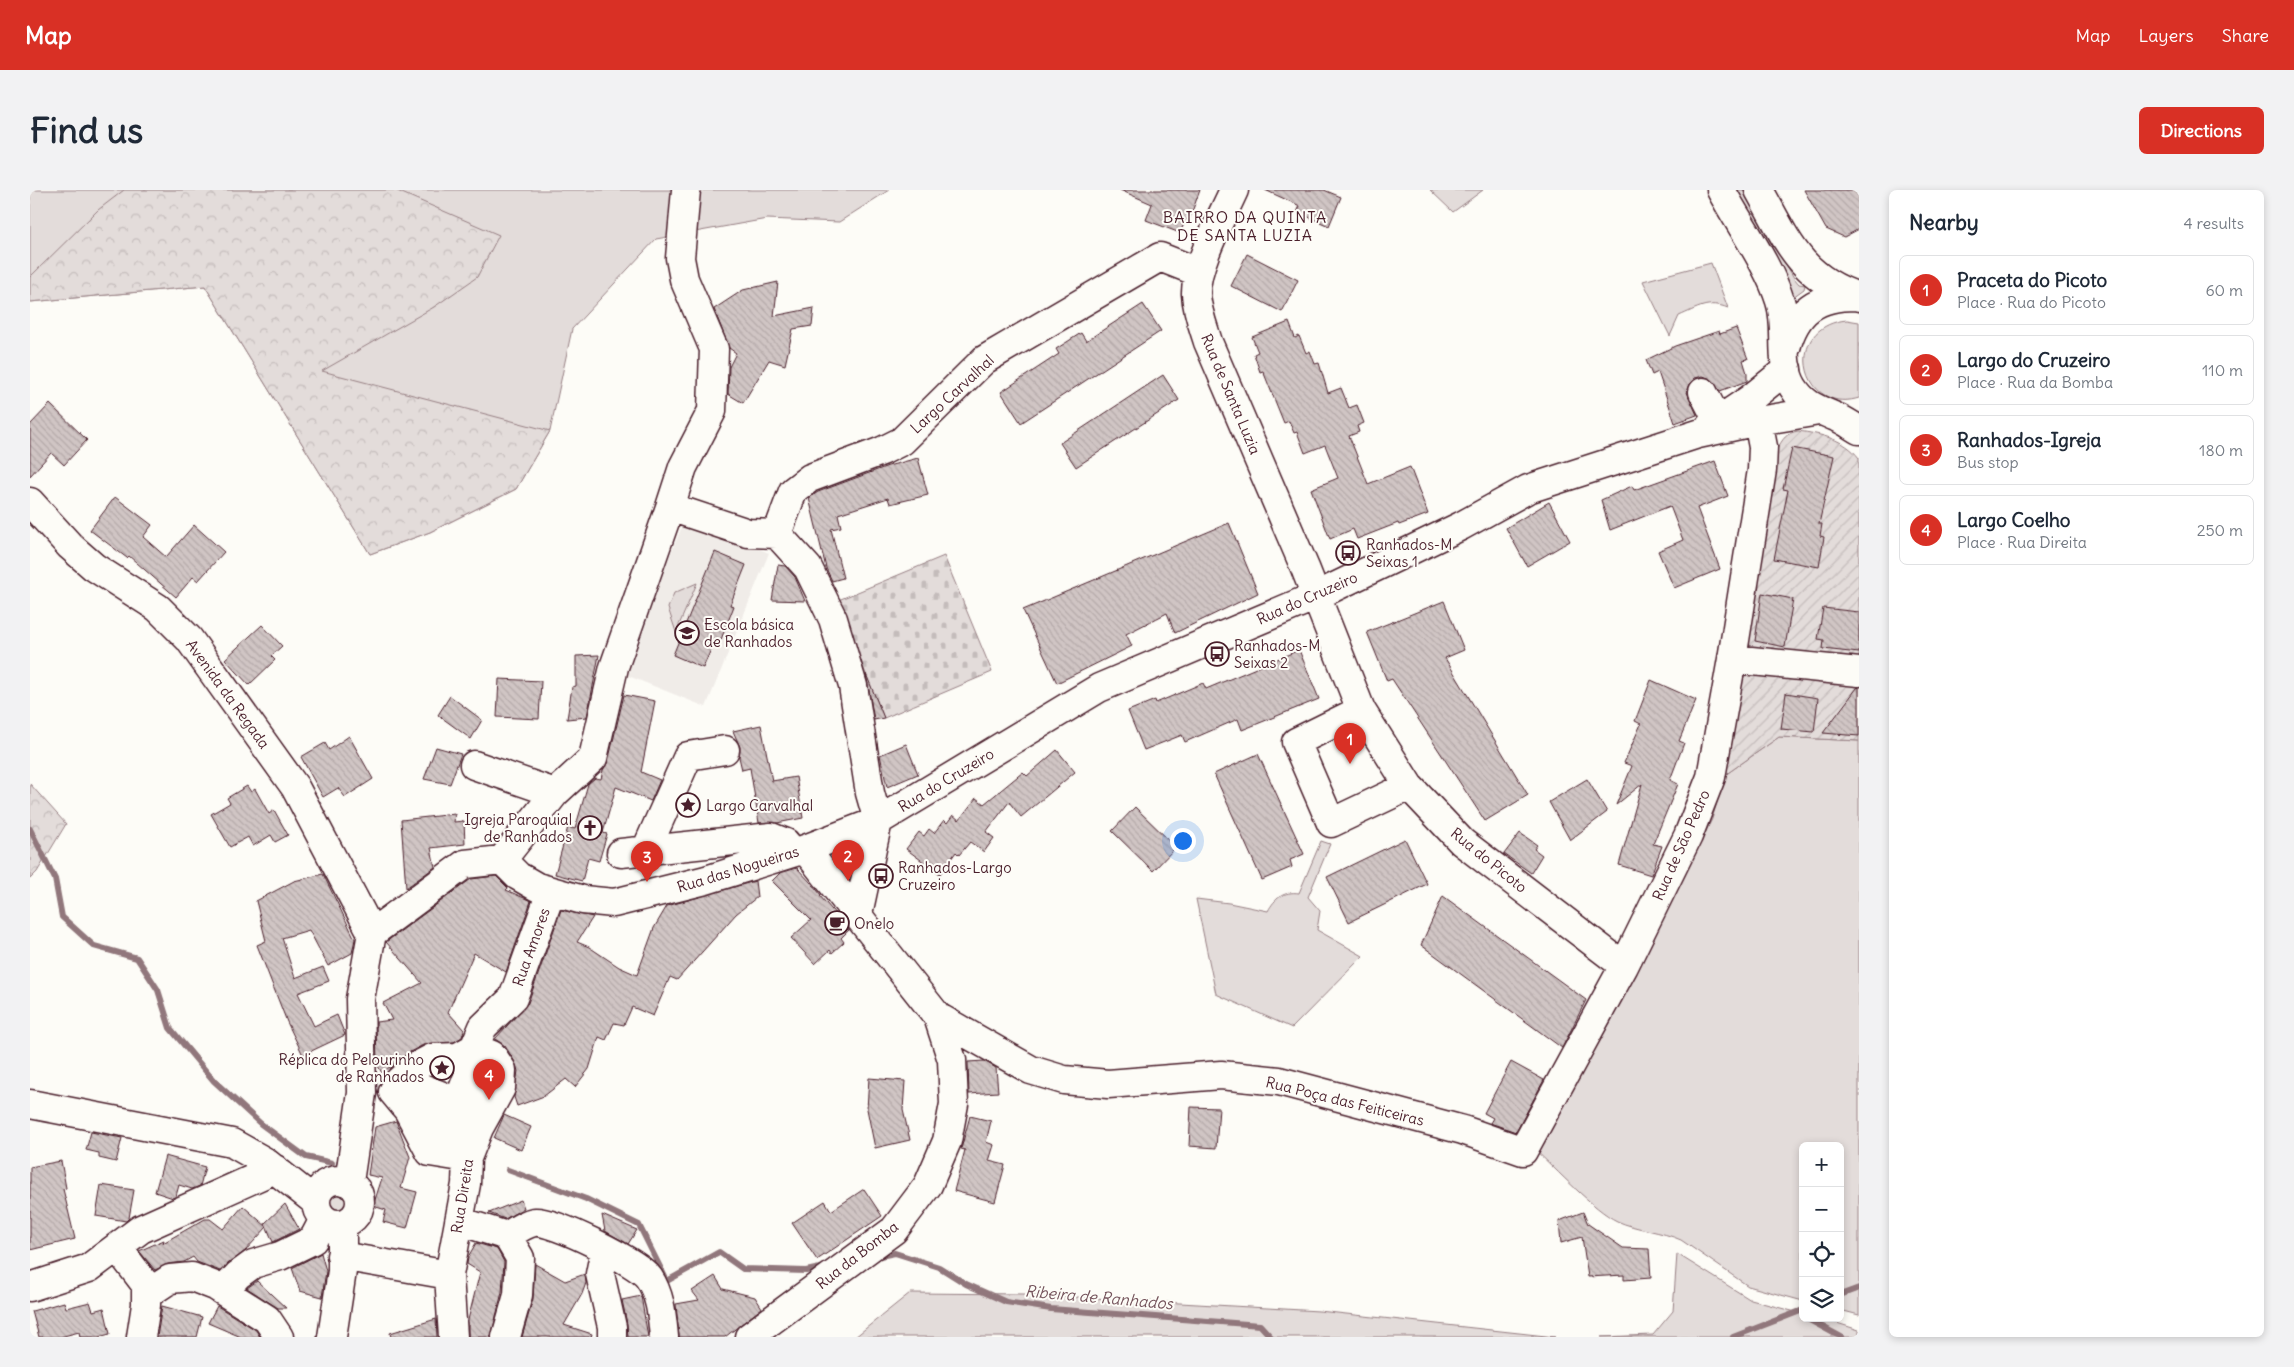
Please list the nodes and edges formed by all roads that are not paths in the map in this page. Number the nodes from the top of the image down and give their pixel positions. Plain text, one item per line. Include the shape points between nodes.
1 (686, 190) edge
2 (1234, 190) edge
3 (1721, 190) edge
4 (1759, 190) edge
5 (1198, 272) junction
6 (1857, 296) edge
7 (1786, 360) junction
8 (1703, 392) dead end
9 (1843, 418) edge
10 (1758, 421) junction
11 (1708, 428) junction
12 (30, 502) edge
13 (670, 507) junction
14 (777, 534) junction
15 (1316, 596) junction
16 (1732, 659) junction
17 (1859, 672) edge
18 (1361, 710) junction
19 (725, 750) dead end
20 (474, 765) dead end
21 (1409, 786) junction
22 (555, 793) junction
23 (878, 821) junction
24 (798, 851) junction
25 (502, 860) junction
26 (551, 892) junction
27 (858, 914) junction
28 (372, 933) junction
29 (1624, 966) junction
30 (938, 1017) junction
31 (474, 1051) junction
32 (393, 1092) junction
33 (362, 1093) junction
34 (30, 1104) edge
35 (64, 1110) junction
36 (30, 1126) edge
37 (1523, 1151) joint
38 (467, 1158) junction
39 (275, 1169) junction
40 (349, 1182) junction
41 (327, 1215) junction
42 (459, 1220) junction
43 (507, 1236) junction
44 (117, 1247) junction
45 (605, 1249) junction
46 (341, 1256) junction
47 (449, 1275) junction
48 (30, 1287) edge
49 (223, 1291) junction
50 (146, 1295) junction
51 (141, 1337) edge
52 (279, 1337) edge
53 (332, 1337) edge
54 (453, 1337) edge
55 (506, 1337) edge
56 (612, 1337) edge
57 (664, 1337) edge
58 (749, 1337) edge

1 - 13 street via 680,258 684,279 714,349 712,412 683,467
2 - 5 street, Rua de Santa Luzia
3 - 7 street via 1781,301
4 - 6 street via 1793,251 1811,272 1830,286
5 - 14 street, Largo Carvalhal via 1160,257 984,360 902,441 810,478 792,491
5 - 15 street, Rua de Santa Luzia via 1199,315 1208,342
6 - 7 street via 1835,296 1817,303 1801,315 1790,332
7 - 9 street via 1793,386 1804,401
7 - 11 street, Rua do Cruzeiro via 1750,399
8 - 11 street
9 - 10 street, Rua do Cruzeiro
10 - 11 street, Rua do Cruzeiro
10 - 16 street, Rua de São Pedro via 1763,446 1762,470
11 - 15 street, Rua do Cruzeiro via 1528,488 1461,526
12 - 28 street, Avenida da Regada via 94,567 158,608 189,639 295,787
13 - 14 street via 748,533
13 - 22 street via 614,667 594,758
14 - 23 street via 808,568 833,619 853,686 870,793
15 - 18 street, Rua do Picoto
15 - 23 street, Rua do Cruzeiro via 1099,688
16 - 17 street
16 - 29 street, Rua de São Pedro via 1711,777 1688,836
18 - 21 street, Rua do Picoto
18 - 21 street via 1296,742 1331,823
19 - 24 street, Rua da Bomba via 688,756 633,852 771,837
20 - 22 street
21 - 29 street, Rua do Picoto via 1462,842
22 - 25 street
23 - 24 street, Rua das Nogueiras
23 - 27 street
24 - 26 street, Rua das Nogueiras via 621,903 583,900
24 - 27 street, Rua da Bomba
25 - 26 street, Rua das Nogueiras via 524,881
25 - 28 street via 465,864
26 - 31 street, Rua Amores via 513,998 483,1026
27 - 30 street, Rua da Bomba
28 - 33 street via 360,999
29 - 37 street, Rua de São Pedro
30 - 37 street, Rua Poça das Feiticeiras via 1031,1070 1064,1080 1108,1084 1222,1075 1279,1081 1463,1130
30 - 58 street, Rua da Bomba via 952,1060 954,1104 947,1141 928,1185 894,1230
31 - 32 street via 458,1057 432,1058 415,1068
31 - 38 street, Rua Direita via 492,1055 502,1070 501,1088 478,1128
32 - 33 street
32 - 38 street via 408,1110 430,1152
33 - 40 street
34 - 35 street
35 - 36 street
35 - 39 street via 232,1143
38 - 42 street, Rua Direita
39 - 41 street
39 - 44 street via 141,1229
40 - 41 street via 334,1180 326,1183 317,1195
40 - 41 street via 358,1192 360,1206 354,1218
41 - 46 street
41 - 49 street via 313,1240 280,1256 253,1264
42 - 43 street
42 - 47 street, Rua Direita
43 - 45 street via 535,1221 579,1235
43 - 55 street via 520,1258 518,1296
44 - 48 street via 90,1268
44 - 50 street via 146,1285
45 - 56 street via 600,1274
45 - 57 street via 649,1277 660,1300
46 - 47 street
46 - 53 street via 342,1271
47 - 54 street, Rua Direita
49 - 50 street via 192,1277 170,1279
49 - 52 street via 267,1320
50 - 51 street

